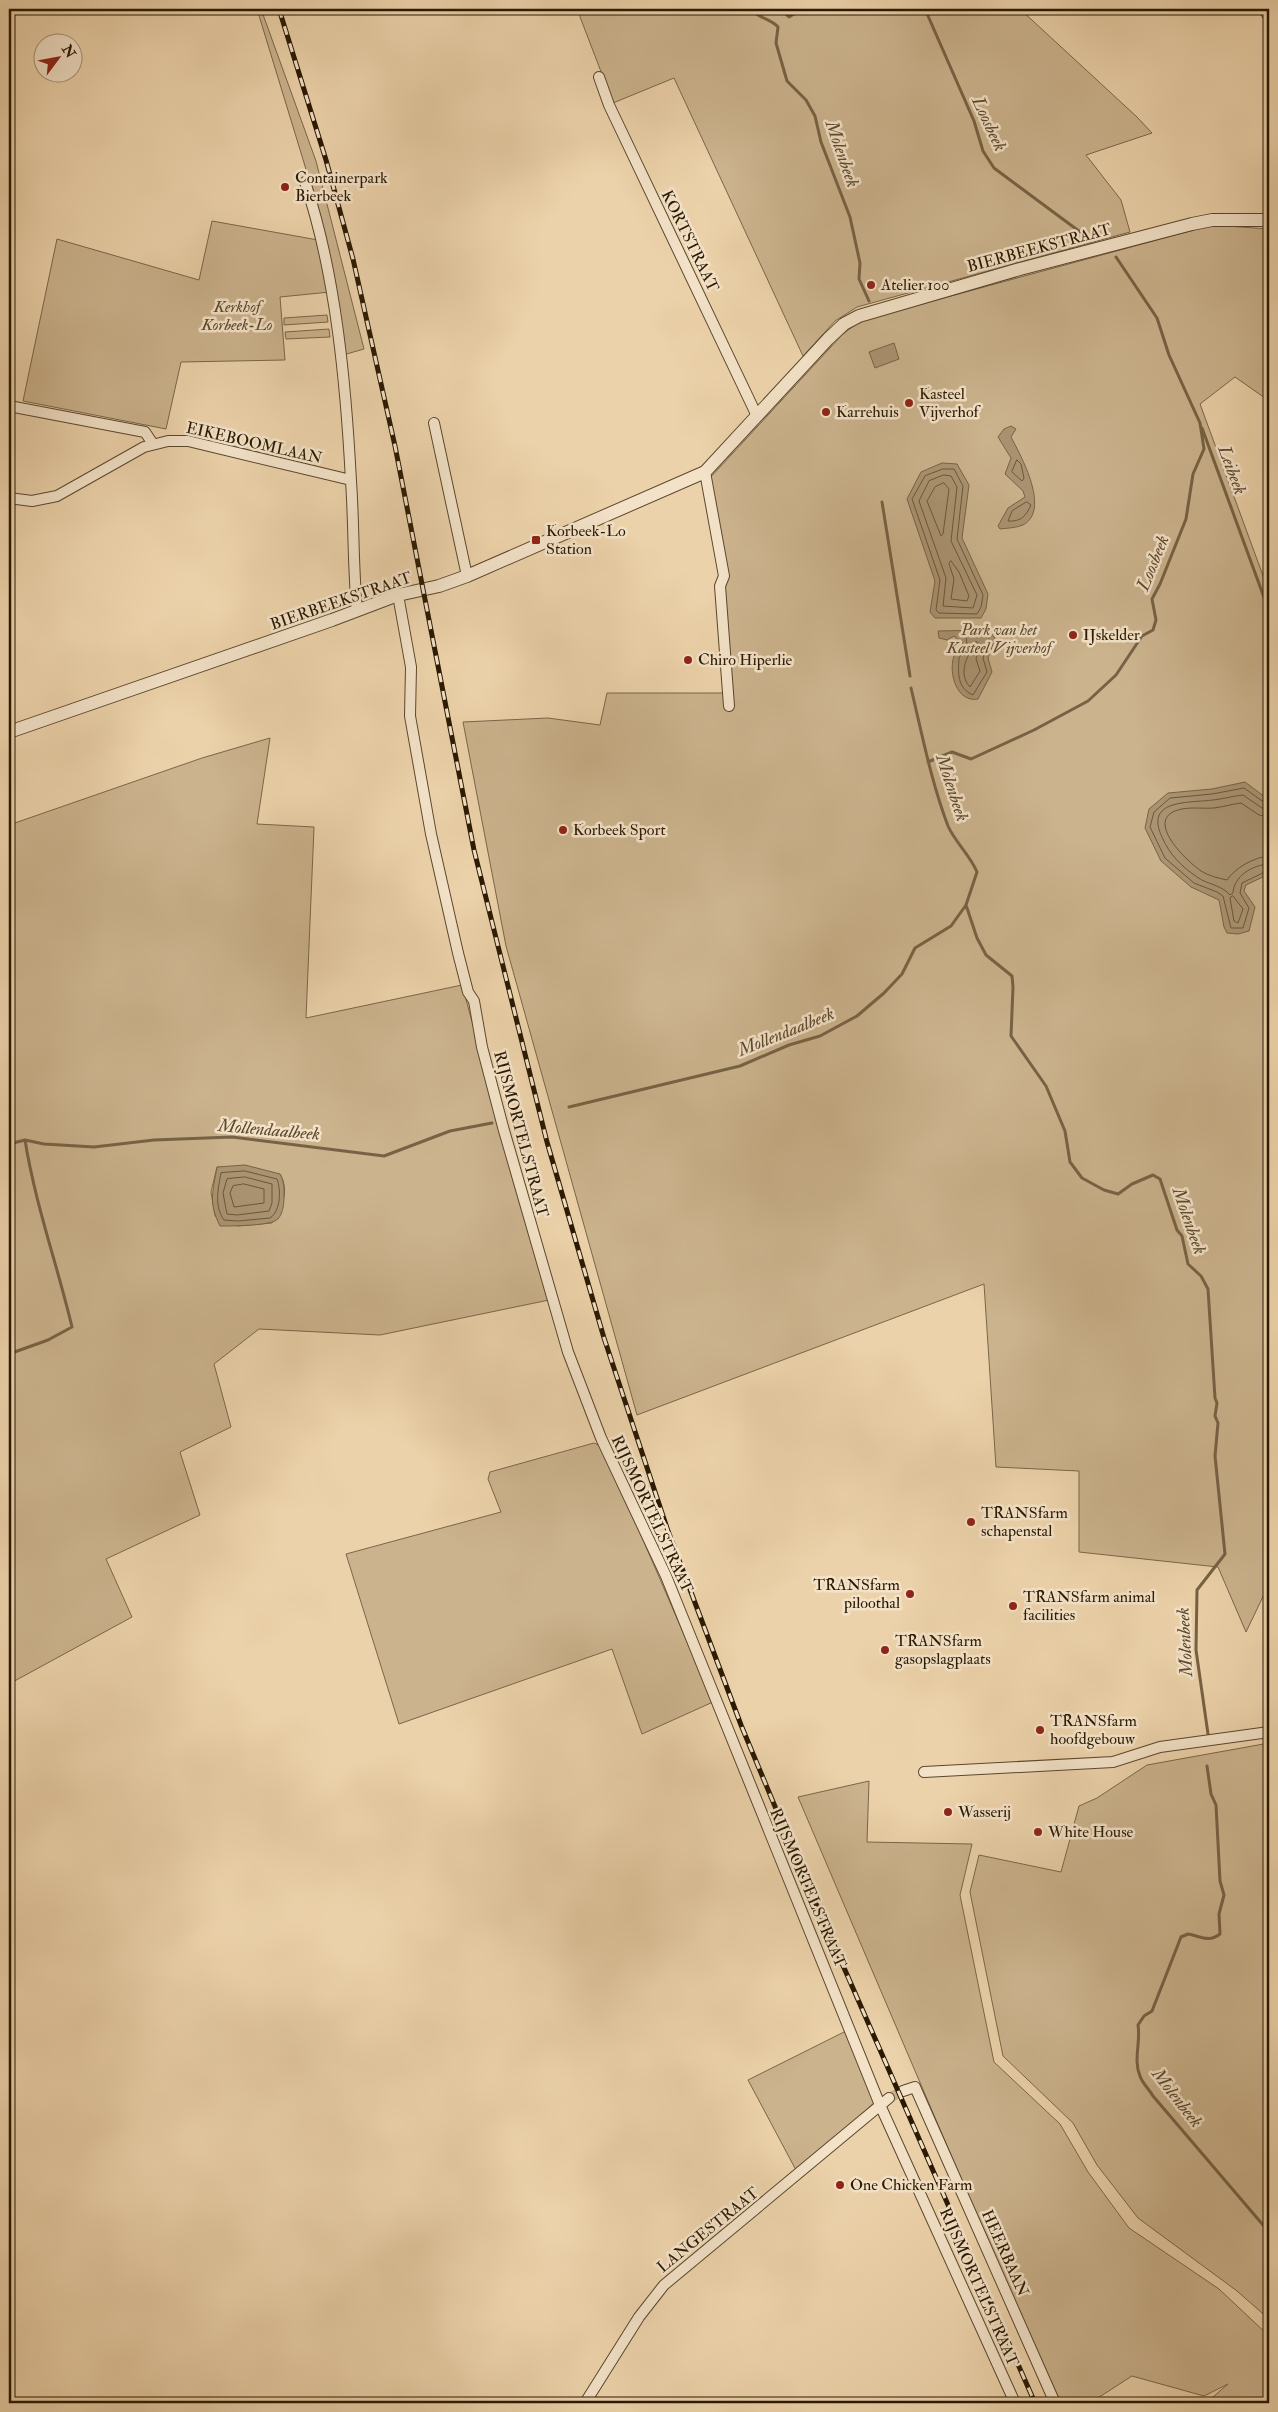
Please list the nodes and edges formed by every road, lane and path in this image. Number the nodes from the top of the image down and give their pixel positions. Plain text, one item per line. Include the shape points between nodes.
1 (1264, 9) edge
2 (1269, 17) edge
3 (598, 77) dead end
4 (305, 182) dead end
5 (1269, 220) edge
6 (9, 406) edge
7 (757, 416) junction
8 (434, 423) dead end
9 (153, 444) junction
10 (705, 472) junction
11 (351, 480) junction
12 (9, 498) edge
13 (467, 576) junction
14 (398, 595) junction
15 (357, 610) junction
16 (729, 706) dead end
17 (9, 732) edge
18 (1269, 1732) edge
19 (924, 1772) dead end
20 (903, 2091) dead end
21 (889, 2098) tunnel mouth
22 (880, 2105) junction
23 (585, 2403) edge
24 (1015, 2403) edge
25 (1054, 2403) edge

1 - 2 street
3 - 7 street, KORTSTRAAT
4 - 11 street via 320,229 337,326
5 - 7 street, BIERBEEKSTRAAT via 1212,220 1192,224 870,311 844,324
6 - 9 street via 145,432
7 - 10 street, BIERBEEKSTRAAT
8 - 13 street
9 - 11 street, EIKEBOOMLAAN via 188,441
9 - 12 street via 57,496 32,501
10 - 13 street, BIERBEEKSTRAAT
10 - 16 street via 724,576 720,586
11 - 15 street
13 - 14 street, BIERBEEKSTRAAT
14 - 15 street, BIERBEEKSTRAAT
14 - 22 street, RIJSMORTELSTRAAT via 411,667 410,716 431,834 460,963 468,992 474,1001 503,1128 568,1352 601,1438 666,1576
15 - 17 street, BIERBEEKSTRAAT
18 - 19 street via 1160,1747 1113,1762
20 - 25 street, HEERBAAN via 915,2087
21 - 22 street, LANGESTRAAT
22 - 23 street, LANGESTRAAT via 664,2286
22 - 24 street, RIJSMORTELSTRAAT

